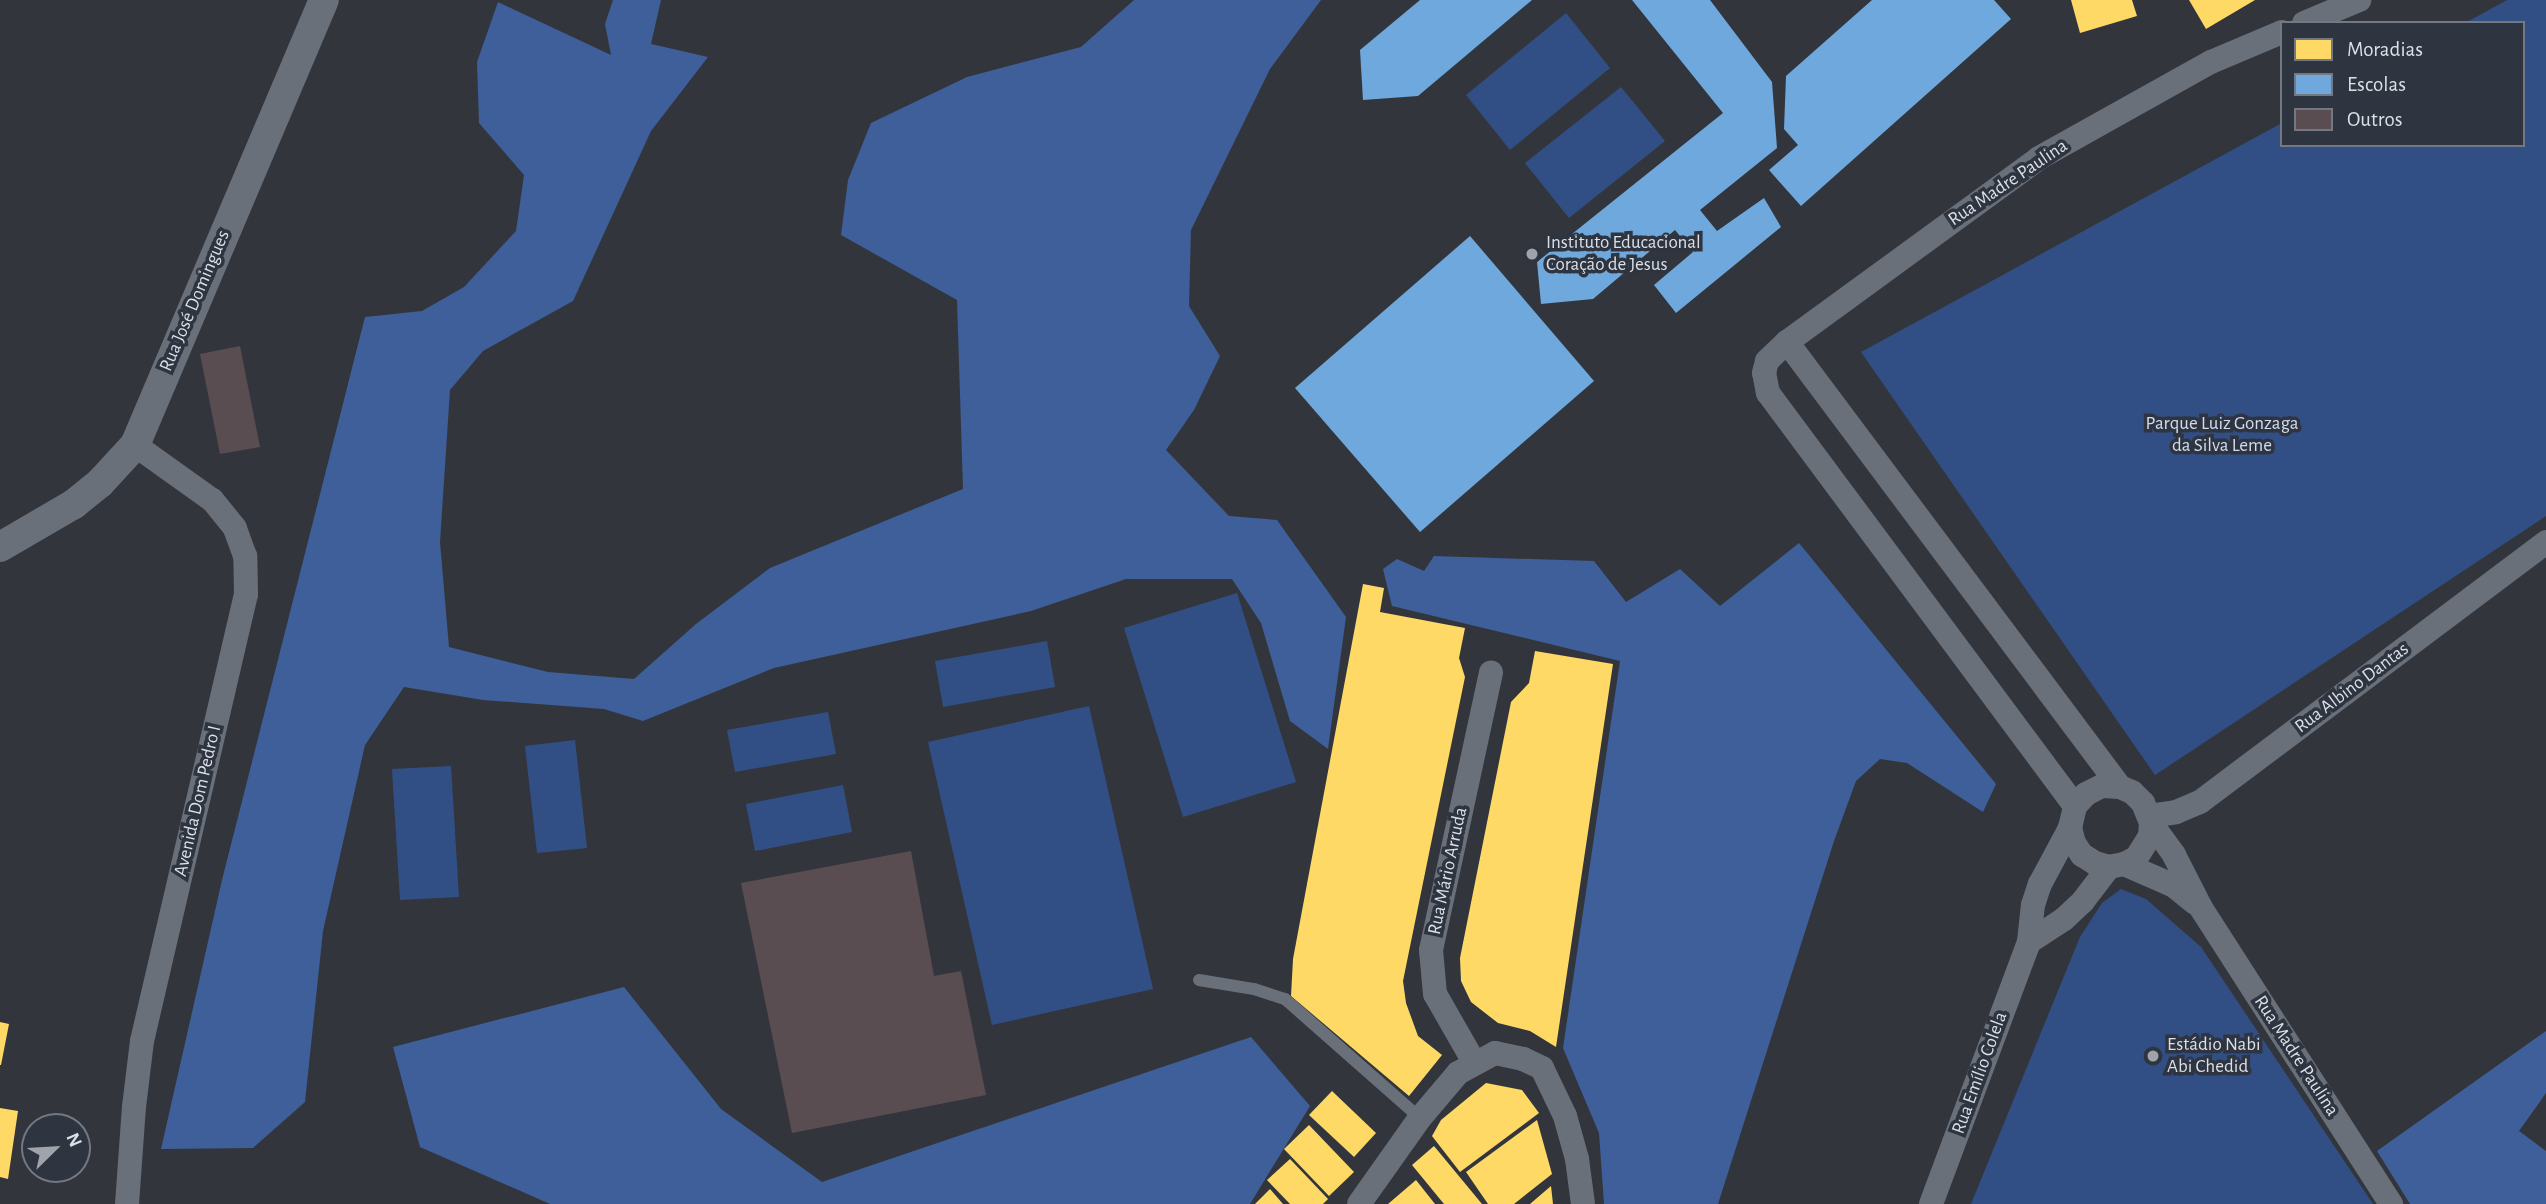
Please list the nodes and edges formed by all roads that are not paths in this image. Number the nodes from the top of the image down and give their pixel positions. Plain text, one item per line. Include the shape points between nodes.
1 (324, 0) edge
2 (2359, 0) edge
3 (2309, 21) edge
4 (2280, 33) edge
5 (1787, 342) junction
6 (135, 445) junction
7 (2546, 542) edge
8 (0, 547) edge
9 (1491, 672) dead end
10 (2120, 787) junction
11 (2073, 817) junction
12 (2150, 819) junction
13 (2117, 866) junction
14 (2201, 908) junction
15 (2029, 942) junction
16 (1199, 980) dead end
17 (1474, 1062) junction
18 (1420, 1118) junction
19 (127, 1204) edge
20 (1359, 1204) edge
21 (1583, 1204) edge
22 (1931, 1204) edge
23 (2391, 1204) edge

1 - 6 street, Rua José Domingues
2 - 3 street
4 - 5 street, Rua Madre Paulina via 2211,62 2039,158
5 - 10 street
5 - 11 street, Rua Madre Paulina via 1767,361 1763,373 1768,393
6 - 8 street, Rua José Domingues via 74,505
6 - 19 street, Avenida Dom Pedro I via 212,500 235,528 245,556 246,595 142,1041
7 - 12 street, Rua Albino Dantas via 2200,802
9 - 17 street, Rua Mário Arruda via 1431,950 1435,994
10 - 11 street via 2102,786 2087,794
10 - 12 street via 2143,803
11 - 13 street via 2074,843 2082,855 2095,863
11 - 15 street, Rua Emílio Colela via 2040,884
12 - 13 street via 2145,848
12 - 14 street, Rua Madre Paulina
13 - 14 street, Rua Madre Paulina via 2174,886
13 - 15 street via 2064,919
14 - 23 street, Rua Madre Paulina
15 - 22 street, Rua Emílio Colela
16 - 18 lane via 1285,999
17 - 18 street via 1458,1073
17 - 21 street via 1495,1053 1542,1068 1565,1116
18 - 20 street

